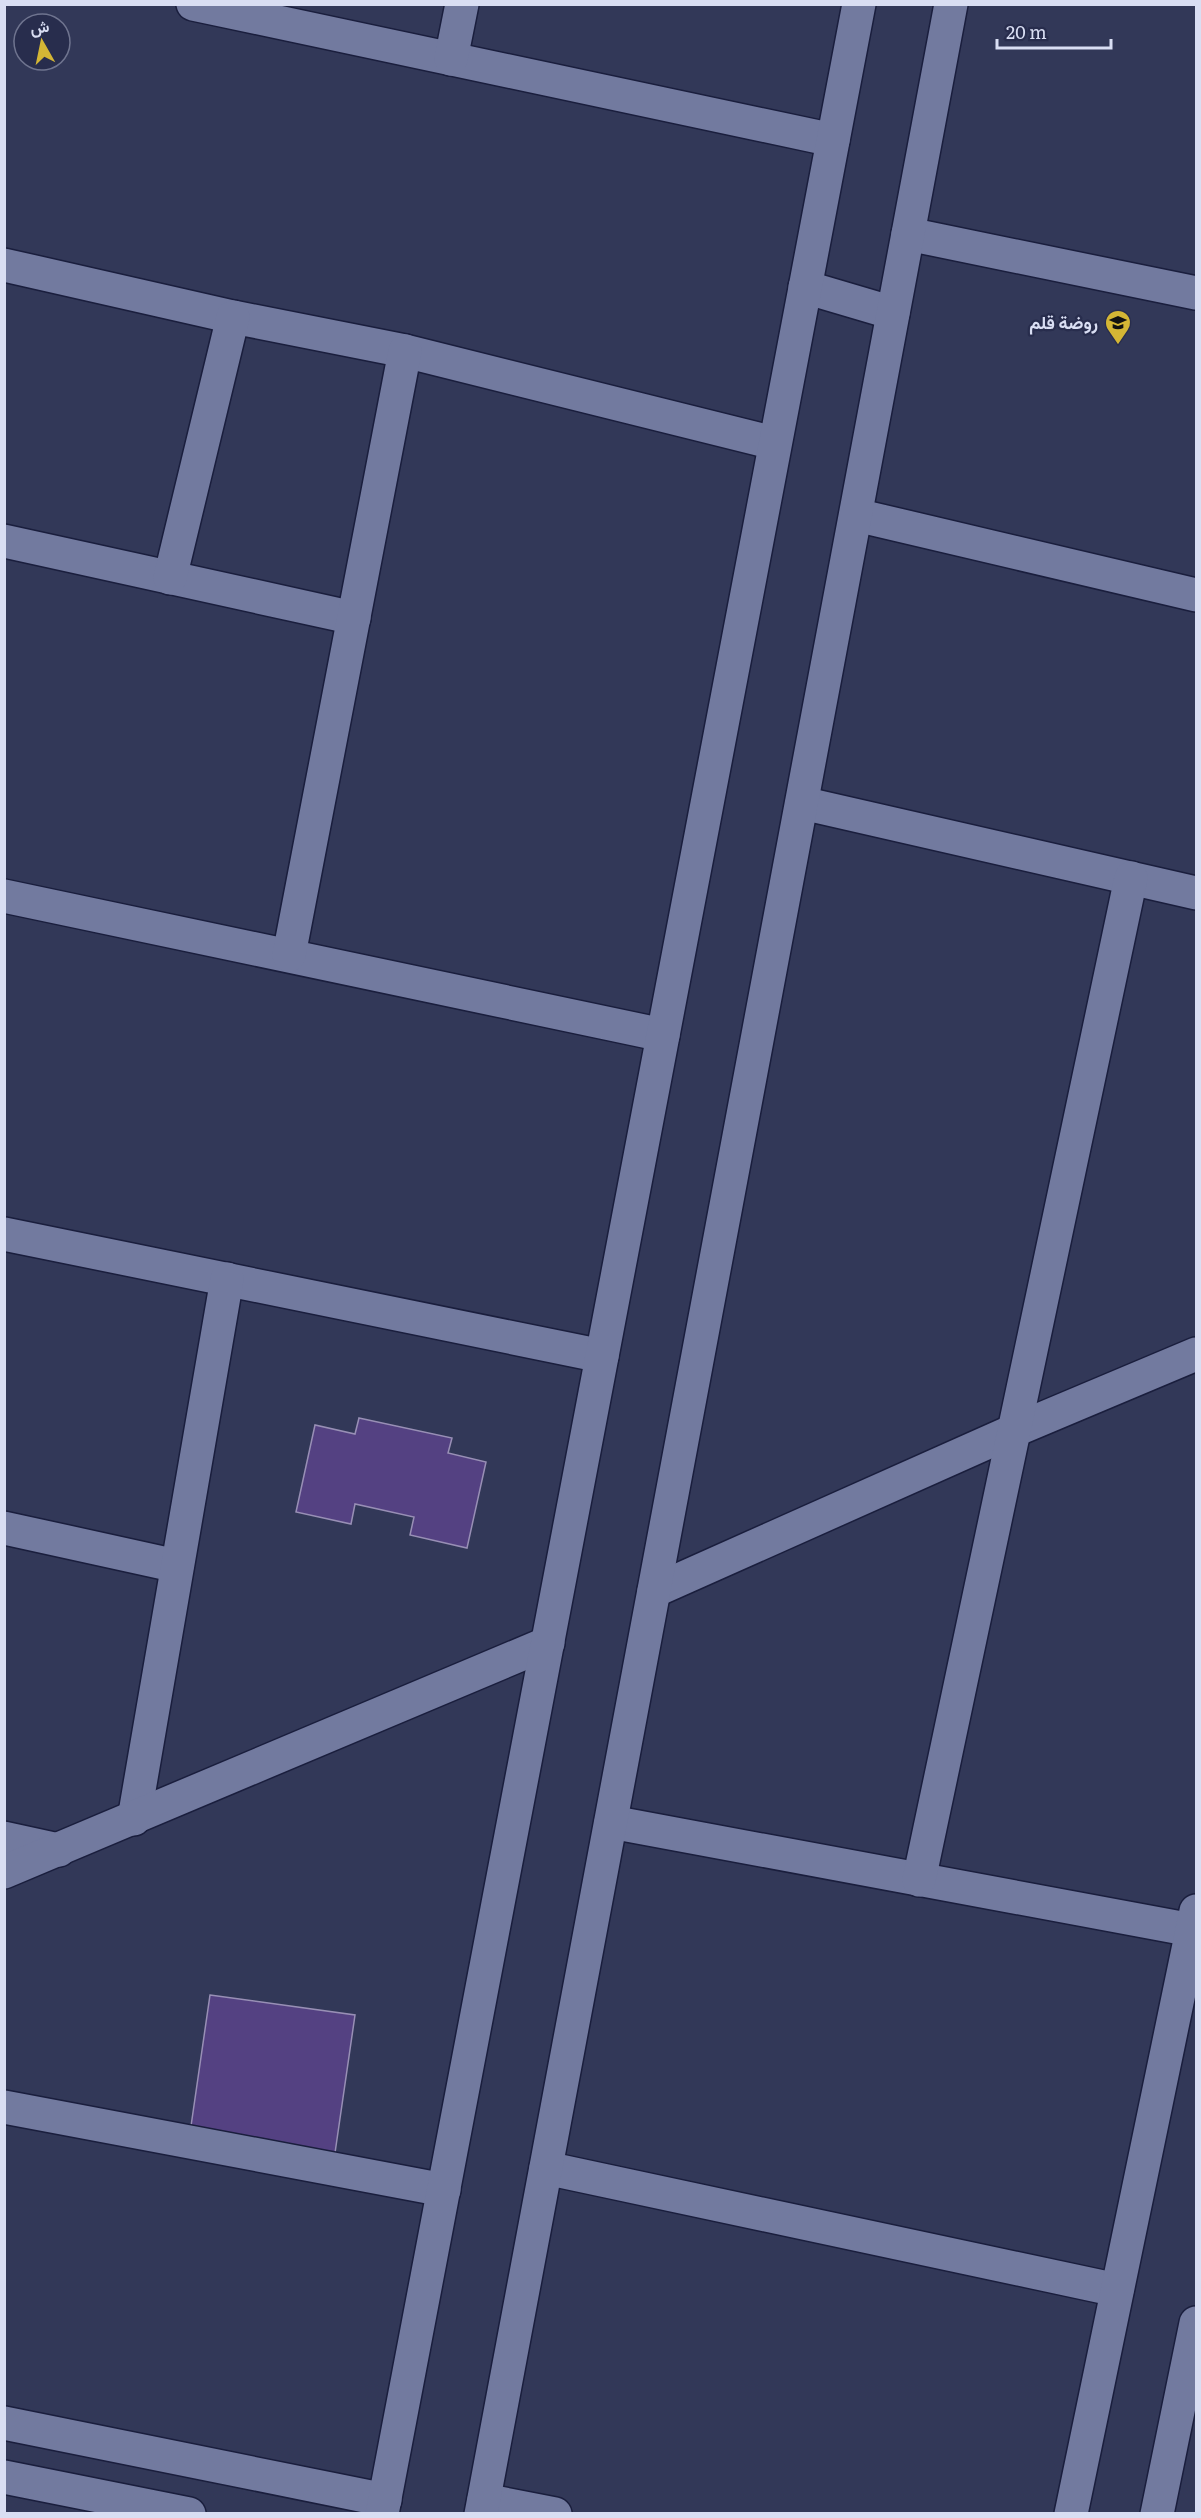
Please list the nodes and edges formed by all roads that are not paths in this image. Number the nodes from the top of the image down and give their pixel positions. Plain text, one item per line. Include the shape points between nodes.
1 (193, 4) edge
2 (462, 4) edge
3 (859, 4) edge
4 (951, 4) edge
5 (451, 59) junction
6 (833, 140) junction
7 (908, 234) junction
8 (4, 265) edge
9 (805, 287) junction
10 (1197, 293) edge
11 (893, 313) junction
12 (233, 316) junction
13 (405, 351) junction
14 (774, 443) junction
15 (856, 515) junction
16 (4, 541) edge
17 (170, 578) junction
18 (1197, 595) edge
19 (354, 618) junction
20 (802, 803) junction
21 (1131, 878) junction
22 (1197, 893) edge
23 (4, 896) edge
24 (289, 955) junction
25 (663, 1035) junction
26 (4, 1234) edge
27 (227, 1279) junction
28 (1197, 1354) edge
29 (603, 1356) junction
30 (1013, 1431) junction
31 (4, 1528) edge
32 (177, 1566) junction
33 (654, 1591) junction
34 (548, 1643) junction
35 (134, 1819) junction
36 (611, 1822) junction
37 (4, 1838) edge
38 (59, 1850) junction
39 (4, 1872) edge
40 (919, 1880) junction
41 (1194, 1921) edge
42 (4, 2107) edge
43 (546, 2168) junction
44 (444, 2190) junction
45 (1117, 2290) junction
46 (1197, 2323) edge
47 (4, 2423) edge
48 (4, 2477) edge
49 (384, 2507) edge
50 (482, 2507) edge
51 (154, 2510) edge
52 (189, 2514) edge
53 (555, 2514) edge
54 (1071, 2514) edge
55 (1157, 2514) edge

1 - 5 street
2 - 5 street
3 - 6 street
4 - 7 street
5 - 6 street
6 - 9 street
7 - 10 street
7 - 11 street
8 - 12 street
9 - 11 street
9 - 14 street
11 - 15 street
12 - 13 street
12 - 17 street
13 - 14 street
13 - 19 street
14 - 25 street
15 - 18 street
15 - 20 street
16 - 17 street
17 - 19 street
19 - 24 street
20 - 21 street
20 - 33 street
21 - 22 street
21 - 30 street
23 - 24 street
24 - 25 street
25 - 29 street
26 - 27 street
27 - 29 street
27 - 32 street
28 - 30 street
29 - 34 street
30 - 33 street
30 - 40 street
31 - 32 street
32 - 35 street
33 - 36 street
34 - 35 street
34 - 44 street
35 - 38 street
36 - 40 street
36 - 43 street
37 - 38 street
38 - 39 street
40 - 41 street
41 - 45 street
42 - 44 street
43 - 45 street
43 - 50 street
44 - 49 street
45 - 54 street
46 - 55 street
47 - 49 street
48 - 51 street
50 - 53 street
51 - 52 street

